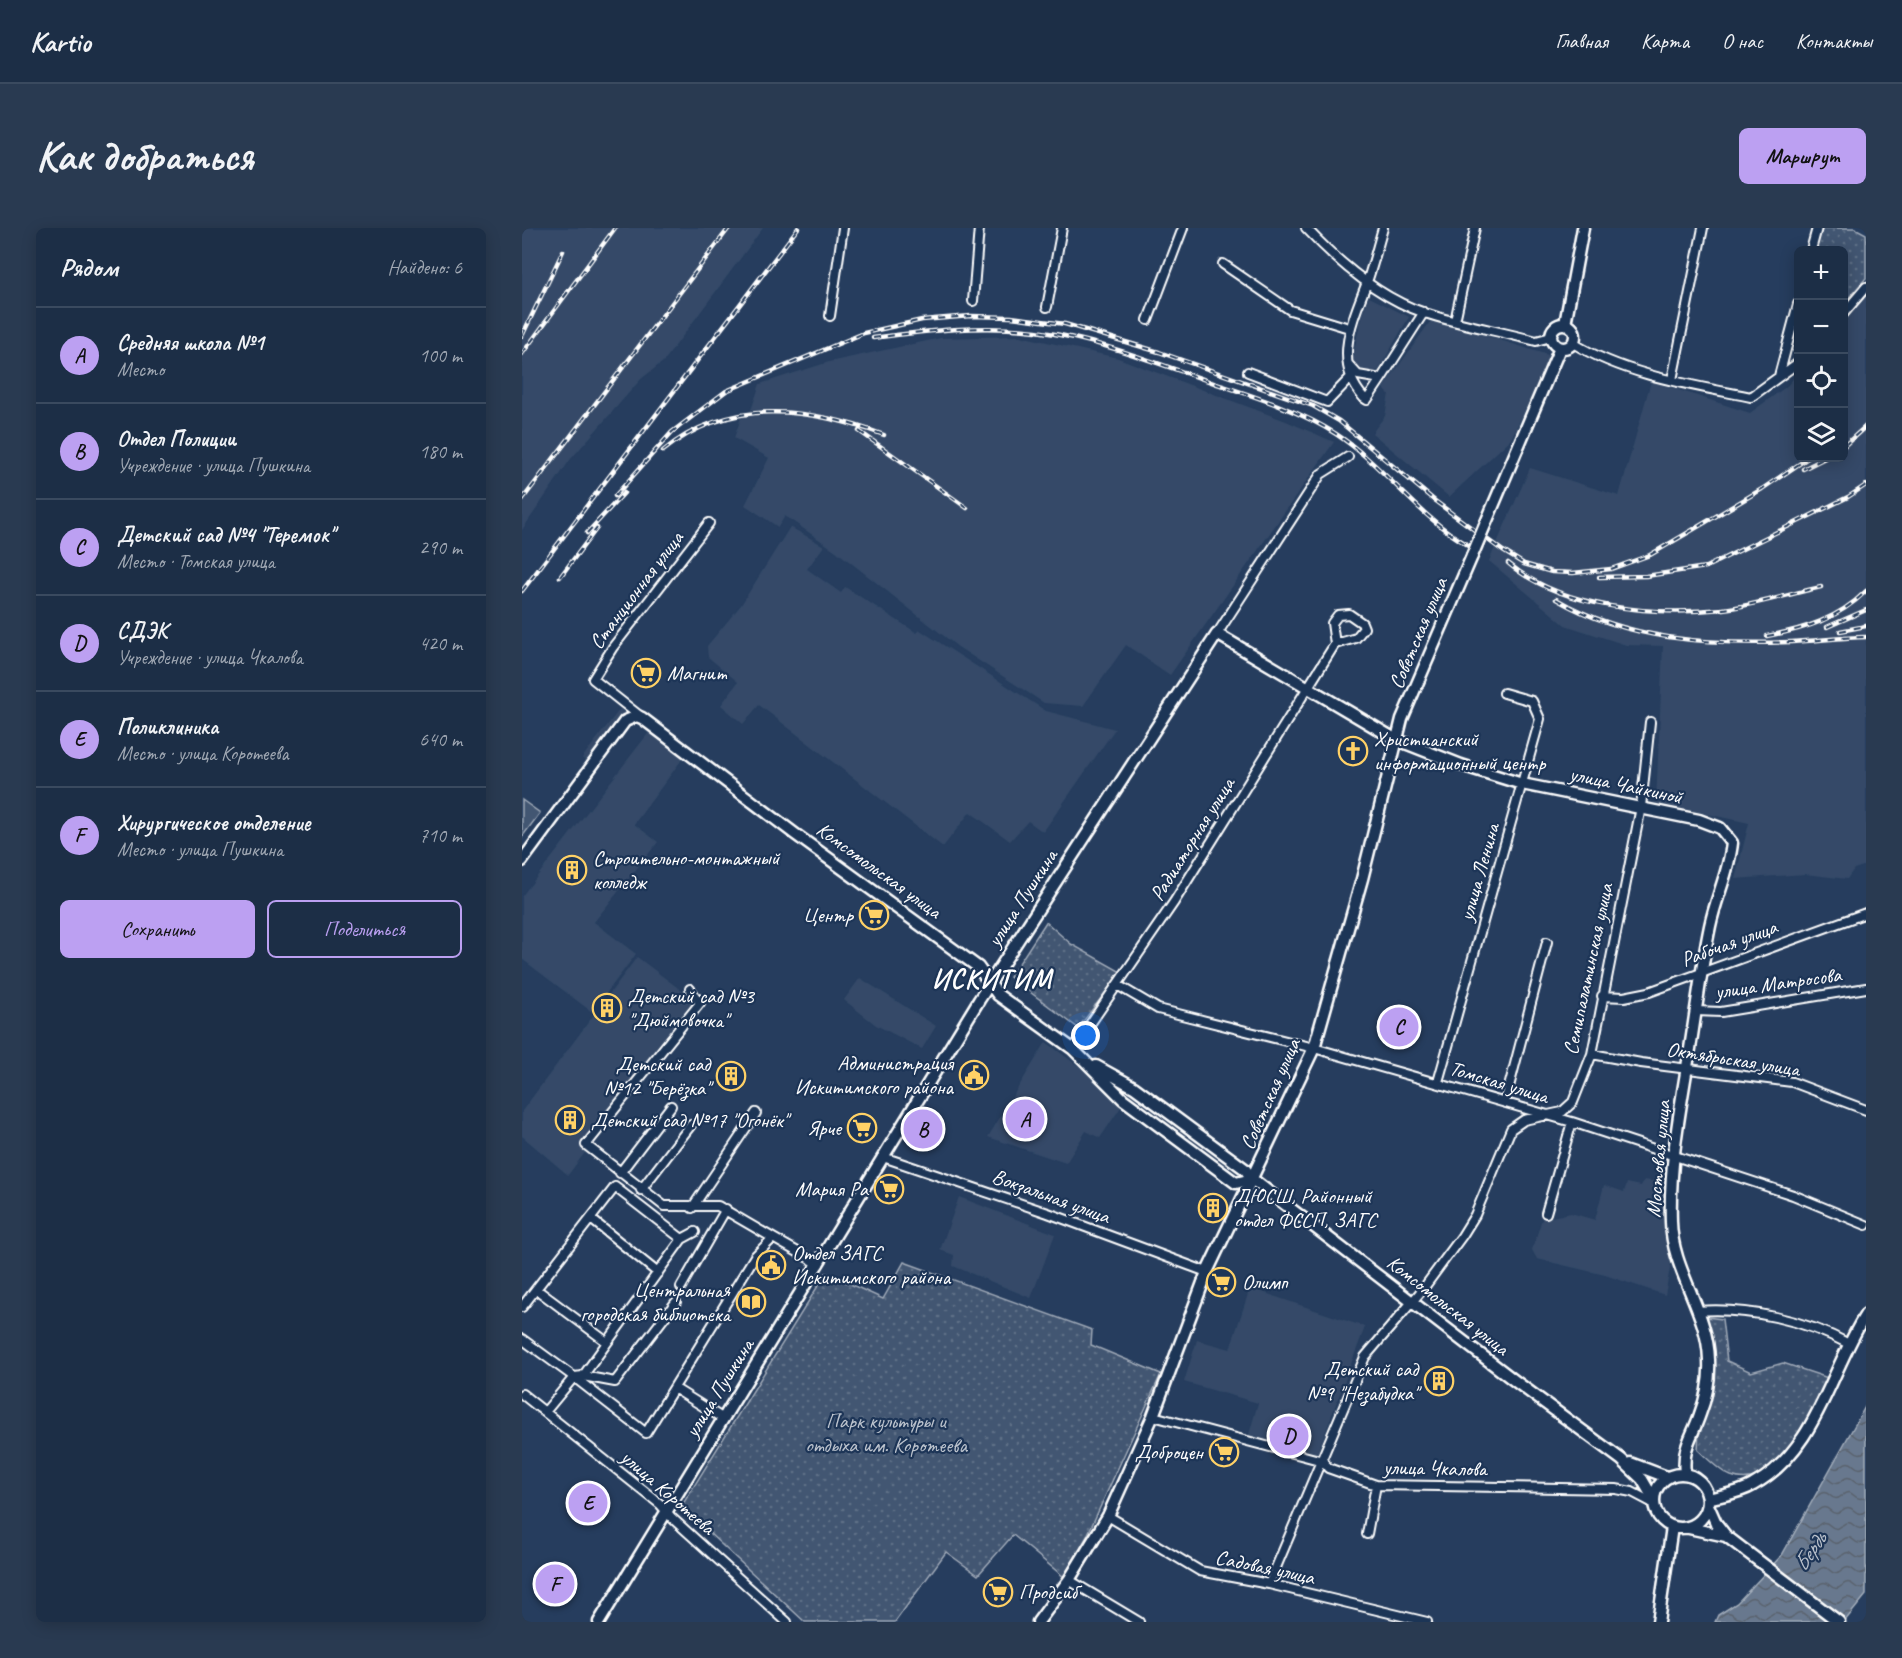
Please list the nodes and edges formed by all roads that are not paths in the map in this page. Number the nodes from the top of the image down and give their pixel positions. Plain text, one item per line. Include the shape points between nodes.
1 (843, 228) edge
2 (979, 228) edge
3 (1062, 228) edge
4 (1183, 228) edge
5 (1306, 228) edge
6 (1383, 228) edge
7 (1475, 228) edge
8 (1583, 228) edge
9 (1703, 228) edge
10 (1817, 228) edge
11 (1812, 246) edge
12 (1224, 264) dead end
13 (1366, 282) junction
14 (1866, 287) edge
15 (973, 301) dead end
16 (1047, 307) dead end
17 (1848, 308) edge
18 (1424, 312) junction
19 (830, 316) dead end
20 (1794, 319) edge
21 (1148, 321) dead end
22 (1455, 321) junction
23 (1565, 324) junction
24 (1349, 328) junction
25 (1551, 337) junction
26 (1573, 343) junction
27 (1560, 348) junction
28 (1347, 362) junction
29 (1794, 366) edge
30 (1248, 372) dead end
31 (1351, 377) junction
32 (1778, 378) junction
33 (1381, 379) junction
34 (1672, 380) junction
35 (1348, 457) dead end
36 (709, 523) dead end
37 (1217, 634) junction
38 (1335, 644) junction
39 (1308, 688) junction
40 (1504, 693) dead end
41 (642, 718) junction
42 (1650, 722) dead end
43 (1395, 739) junction
44 (1522, 784) junction
45 (1641, 807) junction
46 (1732, 843) joint
47 (522, 861) edge
48 (1866, 914) edge
49 (1547, 942) dead end
50 (1701, 971) junction
51 (990, 984) junction
52 (1119, 986) junction
53 (1866, 988) edge
54 (690, 989) dead end
55 (1602, 996) junction
56 (1696, 1011) junction
57 (1073, 1048) junction
58 (1314, 1048) junction
59 (1592, 1054) junction
60 (1086, 1060) junction
61 (1687, 1069) junction
62 (1438, 1082) junction
63 (1505, 1102) junction
64 (671, 1106) dead end
65 (1866, 1110) edge
66 (756, 1113) dead end
67 (1547, 1116) junction
68 (1572, 1122) junction
69 (691, 1125) dead end
70 (1674, 1154) junction
71 (883, 1157) junction
72 (620, 1173) junction
73 (1252, 1179) junction
74 (641, 1190) junction
75 (692, 1208) junction
76 (726, 1209) junction
77 (1546, 1213) dead end
78 (591, 1220) junction
79 (1866, 1225) edge
80 (695, 1232) dead end
81 (774, 1238) junction
82 (682, 1239) junction
83 (819, 1264) junction
84 (1207, 1272) junction
85 (658, 1273) junction
86 (681, 1287) dead end
87 (536, 1289) junction
88 (676, 1302) dead end
89 (1411, 1302) junction
90 (522, 1307) edge
91 (1697, 1311) junction
92 (1866, 1314) edge
93 (522, 1339) edge
94 (607, 1342) junction
95 (1849, 1344) junction
96 (579, 1376) junction
97 (674, 1388) junction
98 (522, 1394) edge
99 (546, 1412) junction
100 (1153, 1416) junction
101 (722, 1418) junction
102 (1622, 1460) junction
103 (1323, 1461) junction
104 (1685, 1474) junction
105 (1667, 1477) junction
106 (1376, 1485) junction
107 (1653, 1501) junction
108 (1708, 1502) junction
109 (666, 1512) junction
110 (1108, 1516) junction
111 (1678, 1527) junction
112 (1366, 1534) dead end
113 (1726, 1536) junction
114 (1069, 1580) junction
115 (1269, 1584) junction
116 (599, 1622) edge
117 (787, 1622) edge
118 (1038, 1622) edge
119 (1139, 1622) edge
120 (1427, 1622) edge
121 (1658, 1622) edge
122 (1839, 1622) edge

1 - 19 street
2 - 15 street
3 - 16 street
4 - 21 street
5 - 13 street
6 - 13 street
7 - 22 street
8 - 23 main road
9 - 34 street
10 - 11 street
12 - 24 street via 1290,310
13 - 18 street
13 - 24 street
14 - 17 street
18 - 22 street
18 - 33 street
20 - 32 street
22 - 25 street via 1536,341
23 - 25 main road via 1555,327
23 - 26 main road via 1574,331
24 - 28 street
25 - 27 main road
26 - 27 main road
26 - 34 street via 1594,356
27 - 43 main road, Советская улица, bridge
28 - 31 street
28 - 33 street via 1358,375
29 - 32 street
30 - 31 street via 1327,402
31 - 33 street via 1367,400
32 - 34 street via 1750,397
35 - 37 street, улица Пушкина via 1321,474
36 - 41 street, Станционная улица via 613,647 593,679
37 - 39 main road, улица Чайкиной
37 - 51 main road, улица Пушкина
38 - 38 street, Радиаторная улица via 1356,638 1364,628 1362,623 1348,614 1338,615 1332,623
38 - 39 street, Радиаторная улица
39 - 43 main road, улица Чайкиной
39 - 52 street, Радиаторная улица
40 - 44 street, улица Ленина via 1532,701 1540,719
41 - 47 main road via 636,716 625,722
41 - 51 main road, Комсомольская улица via 978,967
42 - 45 street, Семипалатинская улица
43 - 44 main road, улица Чайкиной
43 - 58 main road, Советская улица via 1362,879
44 - 45 main road, улица Чайкиной
44 - 62 street, улица Ленина
45 - 46 main road, улица Чайкиной via 1720,828
45 - 55 street, Семипалатинская улица
46 - 50 main road, Мостовая улица
48 - 50 street, Рабочая улица
49 - 63 street
50 - 55 street, Рабочая улица via 1649,992
50 - 56 main road, Мостовая улица
51 - 57 main road, Комсомольская улица via 998,995
51 - 71 main road, улица Пушкина
52 - 57 street, Радиаторная улица
52 - 58 street, Томская улица via 1158,1009
53 - 56 street, улица Матросова via 1721,1012
54 - 72 street via 700,1003 586,1145
55 - 59 street, Семипалатинская улица
56 - 61 main road, Мостовая улица
57 - 60 main road, Комсомольская улица
58 - 62 street, Томская улица
58 - 73 main road, Советская улица
59 - 61 street, Октябрьская улица
59 - 67 street, Семипалатинская улица via 1573,1102 1562,1112
60 - 73 main road, Комсомольская улица via 1134,1087 1245,1169
60 - 73 main road, Комсомольская улица via 1123,1099 1236,1183
61 - 65 street, Октябрьская улица via 1792,1082
61 - 70 main road, Мостовая улица
62 - 63 street, Томская улица
63 - 67 street, Томская улица
64 - 72 street
66 - 75 street
67 - 68 street, Томская улица
67 - 89 street, Семипалатинская улица via 1524,1120 1511,1129 1471,1222
68 - 70 street, Томская улица
68 - 77 street
69 - 74 street
70 - 79 street, Томская улица
70 - 91 main road, Мостовая улица via 1673,1247
71 - 83 main road, улица Пушкина
71 - 84 street, Вокзальная улица
72 - 74 street
73 - 84 main road, Советская улица
73 - 89 main road, Комсомольская улица
74 - 75 street via 664,1206
75 - 76 street
76 - 81 street
76 - 86 street
78 - 82 street via 615,1187
78 - 85 street
78 - 87 street
80 - 82 street
81 - 83 street
81 - 97 street via 755,1256
82 - 85 street
83 - 101 main road, улица Пушкина
84 - 100 main road, Советская улица
85 - 94 street
87 - 90 street
87 - 94 street
88 - 96 street via 615,1382
89 - 102 main road, Комсомольская улица
89 - 103 street, Семипалатинская улица via 1365,1357
91 - 95 street via 1777,1317
91 - 104 main road, Мостовая улица via 1707,1340 1709,1379 1700,1415 1686,1443
92 - 95 main road
93 - 96 street
94 - 96 street
95 - 108 main road via 1817,1412 1790,1456 1750,1487
96 - 97 street via 646,1433
96 - 99 street
97 - 101 street
98 - 99 street, улица Коротеева
99 - 109 street, улица Коротеева via 660,1503
100 - 103 street, улица Чкалова
100 - 110 main road, Советская улица
101 - 109 main road, улица Пушкина
102 - 105 main road, Комсомольская улица
102 - 107 main road, Комсомольская улица via 1642,1479
103 - 106 street, улица Чкалова via 1328,1468
103 - 115 street, Семипалатинская улица
104 - 105 main road
104 - 108 main road via 1702,1483
105 - 107 main road via 1657,1486
106 - 107 street, улица Чкалова via 1616,1489
106 - 112 street
107 - 111 main road via 1658,1517
108 - 111 main road via 1697,1523
108 - 113 main road
109 - 116 main road, улица Пушкина
109 - 117 street, улица Коротеева
110 - 114 main road, Советская улица
110 - 115 street, Садовая улица via 1200,1571
111 - 113 main road
111 - 121 main road
113 - 122 main road
114 - 118 main road, Советская улица
114 - 119 street
115 - 120 street, Садовая улица

